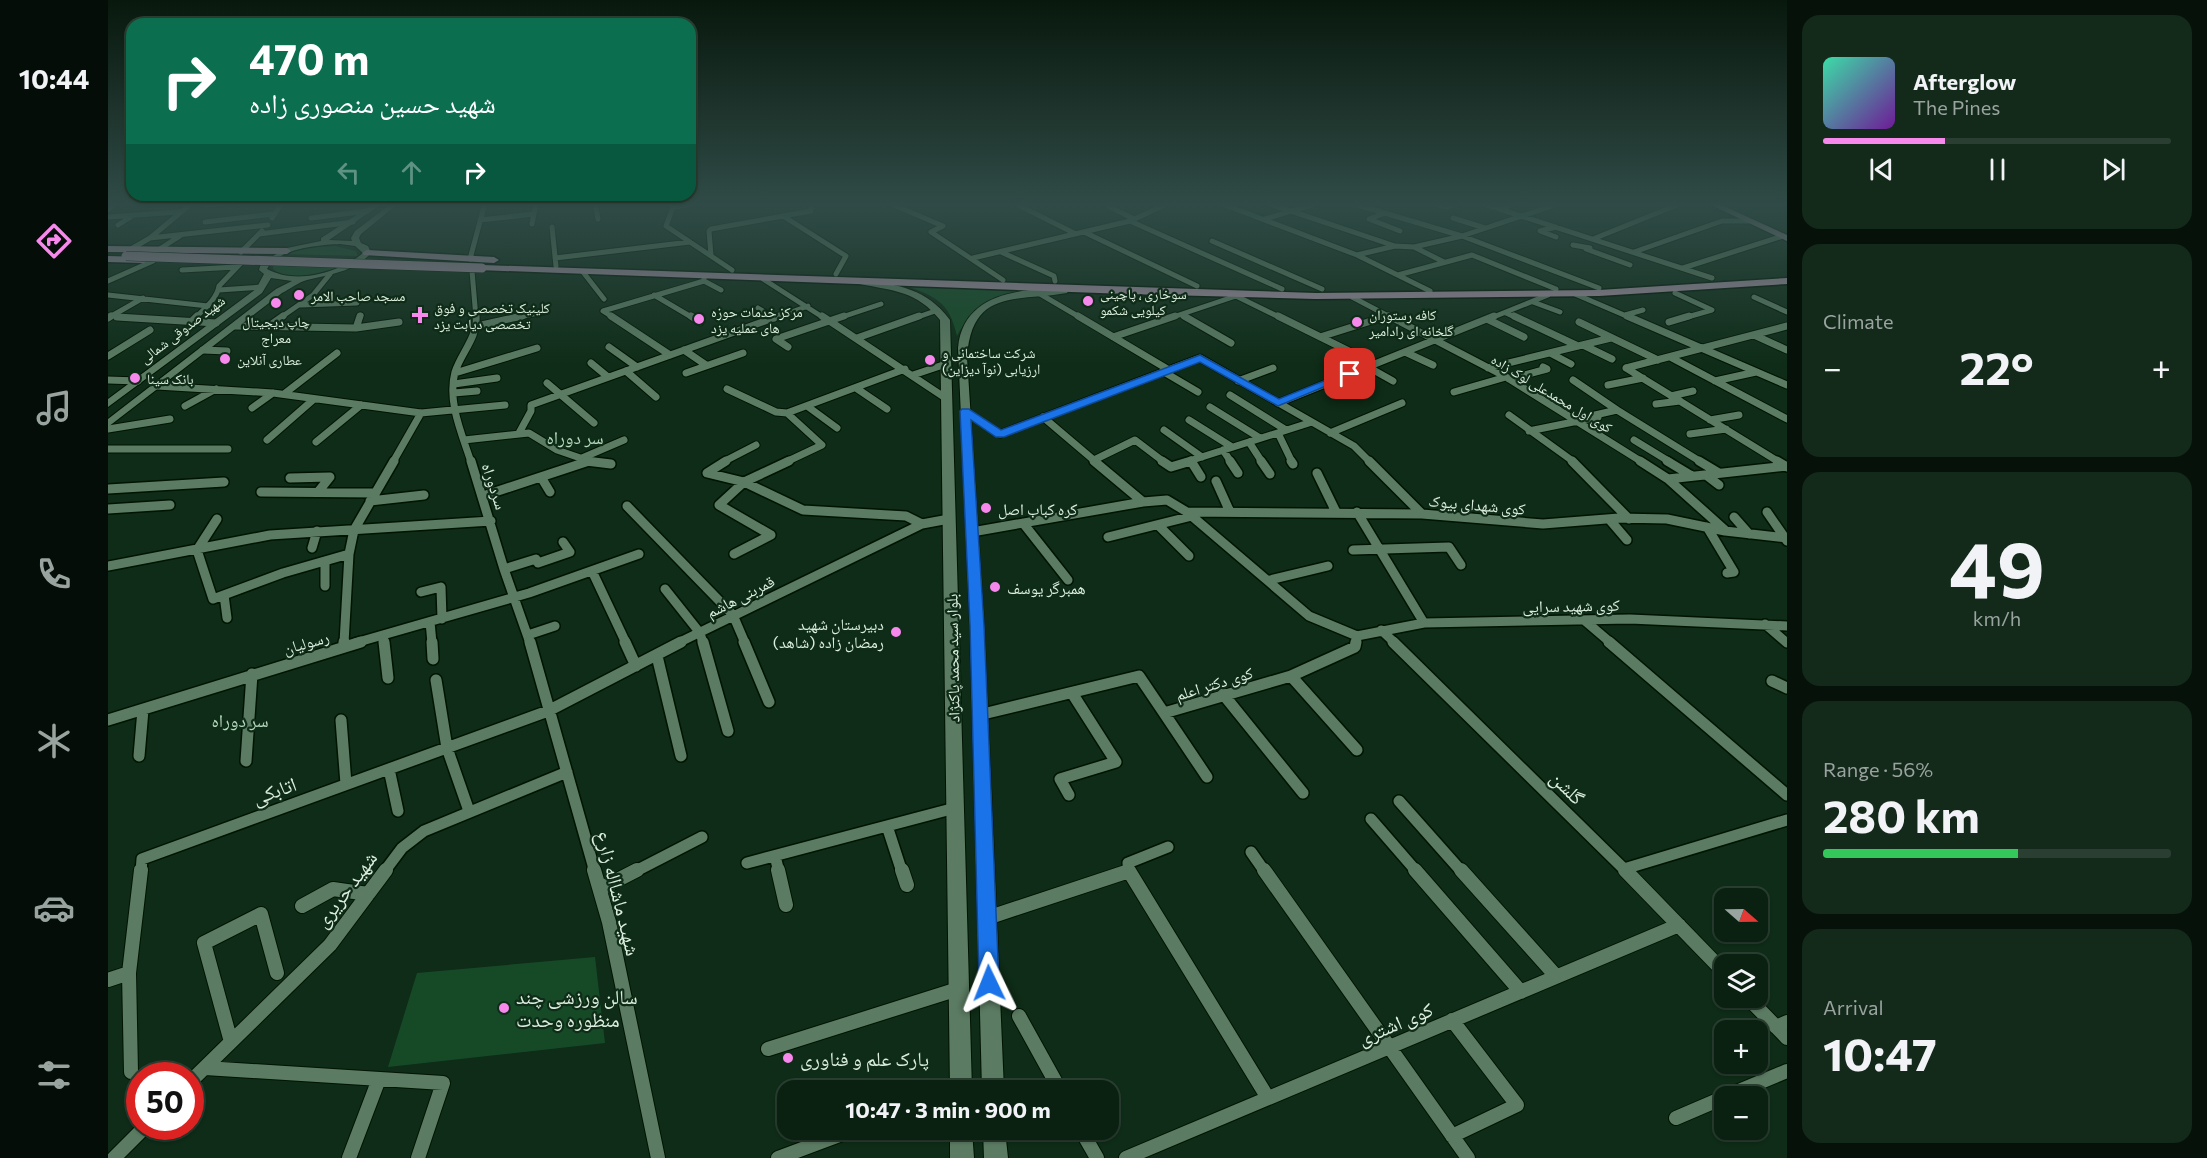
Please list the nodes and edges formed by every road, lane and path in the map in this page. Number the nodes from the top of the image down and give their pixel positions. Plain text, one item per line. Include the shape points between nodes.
1 (128, 257) edge
2 (231, 257) edge
3 (251, 257) edge
4 (272, 257) edge
5 (364, 257) edge
6 (400, 257) edge
7 (425, 257) edge
8 (555, 257) edge
9 (602, 257) edge
10 (714, 257) edge
11 (845, 257) edge
12 (977, 257) edge
13 (1012, 257) edge
14 (1136, 257) edge
15 (1213, 257) edge
16 (1249, 257) edge
17 (1361, 257) edge
18 (1434, 257) edge
19 (1464, 257) edge
20 (1476, 257) edge
21 (1517, 257) edge
22 (1608, 257) edge
23 (1649, 257) edge
24 (1717, 257) edge
25 (973, 258) joint
26 (470, 259) joint
27 (153, 261) junction
28 (1444, 262) junction
29 (239, 265) junction
30 (264, 265) junction
31 (556, 265) junction
32 (1630, 265) dead end
33 (349, 267) junction
34 (480, 267) junction
35 (384, 268) junction
36 (1683, 268) junction
37 (182, 270) dead end
38 (732, 270) junction
39 (583, 272) junction
40 (1787, 272) edge
41 (836, 273) junction
42 (330, 274) junction
43 (268, 275) junction
44 (1398, 275) junction
45 (1787, 276) edge
46 (304, 278) junction
47 (1712, 278) junction
48 (704, 279) junction
49 (763, 279) junction
50 (1003, 279) junction
51 (108, 281) edge
52 (1055, 281) junction
53 (1787, 281) edge
54 (863, 282) junction
55 (1197, 286) junction
56 (1787, 286) edge
57 (1599, 288) junction
58 (260, 289) junction
59 (1282, 289) junction
60 (219, 290) junction
61 (721, 290) dead end
62 (1087, 290) junction
63 (1322, 290) junction
64 (1623, 290) junction
65 (279, 291) junction
66 (1035, 291) junction
67 (1430, 291) junction
68 (1552, 292) junction
69 (1675, 293) junction
70 (1575, 294) junction
71 (654, 295) junction
72 (108, 296) edge
73 (1236, 296) junction
74 (1352, 297) junction
75 (1754, 297) dead end
76 (144, 298) junction
77 (604, 299) dead end
78 (1533, 302) junction
79 (357, 303) dead end
80 (301, 304) junction
81 (880, 304) dead end
82 (208, 306) junction
83 (808, 306) junction
84 (758, 308) dead end
85 (938, 310) junction
86 (1643, 310) dead end
87 (547, 311) dead end
88 (1560, 312) dead end
89 (1787, 312) edge
90 (1506, 313) junction
91 (361, 315) dead end
92 (1625, 315) junction
93 (1183, 316) junction
94 (1388, 316) junction
95 (117, 317) dead end
96 (108, 318) edge
97 (774, 318) junction
98 (829, 320) junction
99 (1489, 320) junction
100 (192, 321) junction
101 (216, 322) junction
102 (399, 322) dead end
103 (700, 322) dead end
104 (1580, 322) dead end
105 (1669, 322) dead end
106 (235, 326) junction
107 (477, 326) junction
108 (1787, 326) edge
109 (268, 327) junction
110 (356, 328) junction
111 (150, 330) dead end
112 (1754, 335) junction
113 (1113, 337) junction
114 (1320, 337) junction
115 (1524, 337) dead end
116 (857, 338) junction
117 (1611, 338) junction
118 (1437, 341) junction
119 (1231, 343) dead end
120 (1580, 346) junction
121 (609, 347) dead end
122 (788, 347) dead end
123 (537, 348) dead end
124 (1702, 348) junction
125 (203, 350) junction
126 (1787, 350) edge
127 (227, 351) dead end
128 (684, 351) junction
129 (1406, 352) junction
130 (337, 353) dead end
131 (743, 353) dead end
132 (1550, 353) junction
133 (670, 355) junction
134 (108, 356) edge
135 (962, 357) junction
136 (1670, 357) junction
137 (1612, 359) dead end
138 (1658, 360) junction
139 (946, 361) junction
140 (591, 363) dead end
141 (1329, 364) dead end
142 (1376, 364) junction
143 (1571, 364) dead end
144 (706, 365) junction
145 (1433, 365) dead end
146 (637, 367) junction
147 (1368, 367) junction
148 (1543, 367) dead end
149 (1273, 368) dead end
150 (1488, 368) junction
151 (905, 369) junction
152 (626, 371) junction
153 (1167, 371) junction
154 (1756, 372) junction
155 (455, 373) junction
156 (686, 373) dead end
157 (1350, 374) junction
158 (913, 375) junction
159 (608, 377) junction
160 (497, 378) dead end
161 (1508, 378) junction
162 (1643, 378) junction
163 (108, 380) edge
164 (1338, 380) junction
165 (1573, 380) dead end
166 (138, 381) junction
167 (1238, 381) junction
168 (1393, 381) dead end
169 (1716, 381) junction
170 (547, 383) dead end
171 (1608, 385) dead end
172 (157, 386) junction
173 (1787, 386) edge
174 (454, 388) junction
175 (727, 388) dead end
176 (856, 388) junction
177 (216, 389) junction
178 (1359, 390) dead end
179 (477, 391) dead end
180 (1693, 391) dead end
181 (1198, 392) dead end
182 (1454, 392) dead end
183 (273, 393) junction
184 (284, 394) junction
185 (561, 394) junction
186 (1230, 396) dead end
187 (1671, 396) junction
188 (656, 397) dead end
189 (314, 399) junction
190 (947, 399) junction
191 (1680, 401) junction
192 (1278, 403) junction
193 (1402, 403) dead end
194 (108, 404) edge
195 (1656, 404) dead end
196 (361, 405) junction
197 (505, 405) dead end
198 (185, 406) dead end
199 (807, 406) junction
200 (1210, 407) dead end
201 (252, 408) dead end
202 (887, 409) dead end
203 (454, 410) junction
204 (1617, 410) junction
205 (965, 411) junction
206 (421, 412) junction
207 (787, 413) junction
208 (1509, 415) dead end
209 (1739, 415) dead end
210 (1043, 417) junction
211 (170, 419) dead end
212 (1787, 419) edge
213 (1189, 420) dead end
214 (1710, 420) junction
215 (1311, 422) junction
216 (1579, 422) junction
217 (594, 423) dead end
218 (108, 424) edge
219 (837, 428) dead end
220 (108, 429) edge
221 (1726, 429) junction
222 (1164, 430) dead end
223 (1282, 431) junction
224 (1529, 431) junction
225 (519, 433) junction
226 (1330, 433) junction
227 (1690, 434) dead end
228 (1260, 438) junction
229 (267, 440) dead end
230 (464, 440) junction
231 (624, 440) dead end
232 (1634, 440) dead end
233 (316, 442) dead end
234 (1249, 442) junction
235 (756, 445) dead end
236 (108, 449) edge
237 (228, 449) dead end
238 (1228, 449) junction
239 (1780, 452) dead end
240 (1766, 454) junction
241 (1202, 457) junction
242 (586, 460) junction
243 (1094, 460) junction
244 (1191, 460) junction
245 (611, 464) dead end
246 (1293, 464) dead end
247 (1786, 466) edge
248 (1317, 472) dead end
249 (1238, 473) dead end
250 (1719, 473) junction
251 (1270, 474) dead end
252 (1706, 475) junction
253 (1692, 476) junction
254 (541, 477) junction
255 (1201, 477) dead end
256 (290, 478) dead end
257 (1668, 479) junction
258 (1216, 481) dead end
259 (224, 482) dead end
260 (744, 482) junction
261 (1719, 485) dead end
262 (108, 489) edge
263 (261, 492) dead end
264 (318, 492) junction
265 (550, 492) dead end
266 (424, 495) dead end
267 (483, 496) junction
268 (373, 497) junction
269 (1143, 502) junction
270 (170, 505) dead end
271 (627, 506) dead end
272 (108, 509) edge
273 (1230, 512) junction
274 (1336, 512) junction
275 (1357, 512) junction
276 (1767, 512) dead end
277 (1190, 514) junction
278 (1422, 514) junction
279 (1734, 517) dead end
280 (217, 519) dead end
281 (949, 519) junction
282 (1609, 519) junction
283 (1629, 519) junction
284 (491, 520) junction
285 (1023, 523) junction
286 (922, 524) junction
287 (1158, 525) junction
288 (1707, 527) junction
289 (354, 530) junction
290 (317, 531) junction
291 (1725, 531) junction
292 (972, 532) junction
293 (1749, 534) junction
294 (1107, 537) dead end
295 (1786, 539) edge
296 (1628, 540) dead end
297 (563, 542) dead end
298 (312, 548) dead end
299 (1379, 549) junction
300 (197, 550) junction
301 (1353, 550) dead end
302 (349, 554) junction
303 (639, 554) dead end
304 (734, 554) dead end
305 (1189, 556) dead end
306 (325, 561) junction
307 (1461, 565) dead end
308 (108, 566) edge
309 (1328, 566) dead end
310 (504, 569) junction
311 (593, 573) junction
312 (1726, 573) dead end
313 (1068, 580) dead end
314 (1270, 580) junction
315 (325, 586) dead end
316 (665, 589) dead end
317 (421, 592) dead end
318 (224, 595) junction
319 (514, 597) junction
320 (733, 615) junction
321 (227, 618) dead end
322 (442, 619) junction
323 (1584, 620) junction
324 (430, 622) junction
325 (1424, 623) junction
326 (1766, 624) junction
327 (555, 626) dead end
328 (1787, 626) edge
329 (1381, 630) junction
330 (700, 633) junction
331 (528, 635) junction
332 (383, 636) junction
333 (1357, 636) junction
334 (1787, 643) edge
335 (344, 647) junction
336 (657, 656) junction
337 (433, 659) dead end
338 (636, 666) junction
339 (252, 674) junction
340 (1291, 676) junction
341 (388, 678) dead end
342 (436, 680) dead end
343 (1772, 681) dead end
344 (1787, 688) edge
345 (1072, 693) junction
346 (1223, 694) junction
347 (769, 702) dead end
348 (143, 710) junction
349 (548, 711) junction
350 (1164, 714) junction
351 (979, 715) junction
352 (108, 720) edge
353 (341, 720) dead end
354 (728, 731) dead end
355 (447, 747) junction
356 (1357, 750) dead end
357 (140, 756) dead end
358 (681, 756) dead end
359 (246, 761) dead end
360 (389, 769) junction
361 (567, 772) junction
362 (1207, 777) dead end
363 (346, 784) junction
364 (1303, 793) dead end
365 (1069, 795) dead end
366 (1787, 795) edge
367 (1399, 801) dead end
368 (955, 808) junction
369 (398, 811) dead end
370 (469, 811) junction
371 (1371, 819) dead end
372 (1787, 820) edge
373 (887, 826) junction
374 (702, 837) dead end
375 (1168, 848) dead end
376 (1251, 852) dead end
377 (775, 856) junction
378 (747, 863) dead end
379 (1624, 869) junction
380 (1129, 871) junction
381 (907, 885) dead end
382 (600, 889) junction
383 (368, 894) junction
384 (786, 905) dead end
385 (302, 906) dead end
386 (987, 918) junction
387 (1679, 925) junction
388 (1714, 962) edge
389 (129, 973) junction
390 (277, 973) dead end
391 (1556, 976) junction
392 (108, 980) edge
393 (958, 989) junction
394 (1521, 992) junction
395 (1761, 1008) edge
396 (1019, 1016) dead end
397 (1452, 1020) junction
398 (1781, 1024) edge
399 (1787, 1038) edge
400 (231, 1042) junction
401 (1389, 1047) junction
402 (768, 1049) dead end
403 (131, 1062) edge
404 (205, 1068) joint
405 (1787, 1071) edge
406 (379, 1079) junction
407 (958, 1080) edge
408 (993, 1080) edge
409 (1054, 1080) edge
410 (1752, 1086) edge
411 (1268, 1098) junction
412 (1714, 1102) edge
413 (1676, 1118) dead end
414 (1452, 1136) junction
415 (132, 1140) edge
416 (826, 1140) edge
417 (961, 1140) edge
418 (995, 1140) edge
419 (1087, 1140) edge
420 (114, 1158) edge
421 (349, 1158) edge
422 (418, 1158) edge
423 (658, 1158) edge
424 (778, 1158) edge
425 (962, 1158) edge
426 (996, 1158) edge
427 (1097, 1158) edge
428 (1126, 1158) edge
429 (1468, 1158) edge

1 - 27 main road
2 - 34 main road, bridge
3 - 29 main road
4 - 30 main road
5 - 33 main road
6 - 35 main road
7 - 26 main road
8 - 31 street
9 - 31 street
10 - 38 street
11 - 41 street
12 - 25 street
13 - 52 street via 1054,276
14 - 55 street
15 - 59 street
16 - 63 street
17 - 44 street
18 - 28 street
19 - 28 street
20 - 68 street
21 - 57 street
22 - 32 street
23 - 36 street
24 - 36 street
25 - 50 street
26 - 31 main road
27 - 29 main road
27 - 51 street
28 - 44 street
29 - 30 main road
29 - 37 street
29 - 60 street
30 - 43 main road
31 - 34 main road
31 - 34 main road
31 - 38 main road
31 - 39 main road
33 - 35 main road
33 - 42 main road
34 - 35 main road
34 - 107 street
36 - 47 street
38 - 41 main road
39 - 48 main road
39 - 77 street
40 - 47 main road
41 - 50 main road
42 - 46 main road
42 - 80 street via 314,295
43 - 46 main road
43 - 58 main road, شهید صدوقی شمالی
44 - 67 street
45 - 64 main road
46 - 65 main road, شهید صدوقی شمالی
47 - 64 main road
48 - 49 main road
48 - 61 street
48 - 71 street
49 - 54 main road
49 - 83 street
50 - 52 main road
52 - 55 main road
53 - 64 main road
54 - 62 main road
54 - 85 main road via 907,291 927,299
55 - 59 main road
56 - 69 main road
57 - 64 main road
57 - 68 main road
58 - 60 street
58 - 65 main road
58 - 101 main road, شهید صدوقی شمالی
59 - 63 main road
60 - 82 street
62 - 66 main road, بلوار سید محمد پاکنژاد
62 - 73 main road
63 - 67 main road
64 - 69 main road
64 - 70 main road
65 - 106 main road, شهید صدوقی شمالی
66 - 113 street
66 - 135 main road, بلوار سید محمد پاکنژاد via 984,308 970,320
67 - 68 main road
68 - 70 main road
68 - 74 main road
68 - 78 street
69 - 105 street via 1712,310
70 - 92 street
71 - 103 street
71 - 133 street via 603,311
72 - 76 street
73 - 74 main road
73 - 93 street
73 - 114 street
74 - 94 street, کوی اول محمدعلی لوک زاده
75 - 89 street
76 - 82 street
76 - 96 street
78 - 88 street
78 - 90 street
79 - 80 street
80 - 109 street
81 - 98 street
82 - 100 street
83 - 97 street
83 - 98 street
84 - 97 street
85 - 116 street
85 - 139 main road, بلوار سید محمد پاکنژاد via 945,320
86 - 92 street
87 - 107 street
90 - 99 street
90 - 120 street
91 - 110 street
92 - 124 street
93 - 113 street
93 - 119 street
94 - 114 street
94 - 118 street, کوی اول محمدعلی لوک زاده
95 - 100 street
97 - 128 street
98 - 116 street
98 - 122 street via 776,339
99 - 115 street
99 - 118 street
100 - 101 street
101 - 166 main road, شهید صدوقی شمالی
102 - 110 street
104 - 117 street
106 - 109 street
106 - 125 main road, شهید صدوقی شمالی
107 - 155 street, سردوراه
108 - 112 street
109 - 110 street
111 - 134 street
112 - 124 street
112 - 126 street
113 - 153 street
114 - 142 street
116 - 151 street
117 - 120 street
117 - 138 street
118 - 129 street
118 - 150 street, کوی اول محمدعلی لوک زاده
120 - 132 street
120 - 137 street
121 - 146 street
123 - 155 street
124 - 136 street
124 - 154 street
125 - 127 street
125 - 172 main road, شهید صدوقی شمالی
128 - 133 street
128 - 144 street
129 - 142 street
129 - 145 street
130 - 184 street
131 - 144 street
132 - 143 street
132 - 150 street
133 - 146 street
135 - 139 main road
135 - 205 main road, بلوار سید محمد پاکنژاد
136 - 138 street
136 - 169 street
138 - 162 street via 1626,368
139 - 158 street
139 - 190 main road, بلوار سید محمد پاکنژاد
140 - 159 street
141 - 157 street
142 - 147 street
144 - 156 street
146 - 152 street
147 - 157 street
147 - 168 street
148 - 161 street via 1547,369
149 - 167 street
150 - 161 street, کوی اول محمدعلی لوک زاده
151 - 158 street
151 - 176 street
152 - 159 street
152 - 188 street
153 - 167 street via 1200,358
153 - 181 street
153 - 210 street
154 - 169 street
154 - 173 street
155 - 174 street, سردوراه
157 - 164 street
158 - 190 street
159 - 185 street
160 - 174 street
161 - 182 street
161 - 216 street, کوی اول محمدعلی لوک زاده
162 - 171 street
162 - 187 street
163 - 166 street
164 - 178 street
164 - 192 street
165 - 204 street
166 - 194 main road, شهید صدوقی شمالی
167 - 192 street
169 - 212 street
170 - 185 street
172 - 177 street
172 - 218 main road, شهید صدوقی شمالی
174 - 179 street
174 - 203 street, سردوراه
175 - 207 street via 776,412
176 - 199 street
176 - 202 street
177 - 183 street
177 - 198 street
180 - 187 street
183 - 184 street
183 - 201 street
184 - 189 street
185 - 217 street
185 - 225 street via 531,405
186 - 223 street
187 - 191 street
189 - 196 street
189 - 229 street
190 - 281 main road, بلوار سید محمد پاکنژاد
191 - 195 street
191 - 214 street
192 - 215 street
193 - 226 street
196 - 206 street
196 - 233 street
197 - 203 street
199 - 207 street
199 - 219 street
200 - 228 street
203 - 206 street
203 - 230 street, سردوراه
204 - 216 street
204 - 250 street
205 - 210 street via 1000,434
205 - 292 main road, بلوار سید محمد پاکنژاد
206 - 268 street
207 - 260 street via 822,445
208 - 224 street
209 - 214 street
210 - 243 street
211 - 220 street
213 - 238 street
214 - 221 street
215 - 223 street
215 - 226 street
216 - 224 street
216 - 257 street, کوی اول محمدعلی لوک زاده
221 - 227 street
221 - 240 street
222 - 241 street
223 - 228 street
223 - 246 street
224 - 283 street via 1574,461
225 - 230 street
225 - 242 street via 530,433
226 - 278 street via 1354,446
228 - 234 street
230 - 267 street, سردوراه
231 - 242 street
232 - 253 street
234 - 238 street
234 - 251 street
235 - 260 street via 706,473
236 - 237 street
238 - 241 street
238 - 249 street
239 - 240 street
240 - 247 street
241 - 244 street
242 - 245 street
242 - 254 street
243 - 244 street via 1135,440 1171,466
243 - 269 street
244 - 255 street
247 - 250 street
248 - 274 street
250 - 252 street
252 - 253 street
252 - 261 street
253 - 257 street
254 - 265 street
254 - 267 street
256 - 264 street via 330,477
257 - 291 street, کوی اول محمدعلی لوک زاده
258 - 273 street
259 - 262 street
260 - 286 street via 803,510 906,516
260 - 304 street via 719,505 771,535
263 - 264 street
264 - 268 street
266 - 268 street
267 - 284 street, سردوراه
268 - 289 street
269 - 277 street via 1167,500
269 - 285 street
270 - 272 street
271 - 320 street
273 - 274 street, کوی شهدای بیوک
273 - 277 street, کوی شهدای بیوک
274 - 275 street, کوی شهدای بیوک
275 - 278 street, کوی شهدای بیوک
275 - 299 street
276 - 295 street
277 - 287 street, کوی شهدای بیوک
277 - 314 street
278 - 282 street, کوی شهدای بیوک via 1543,524
279 - 293 street
280 - 300 street
281 - 286 street, قمربنی هاشم
281 - 368 main road, بلوار سید محمد پاکنژاد
282 - 283 street, کوی شهدای بیوک
282 - 296 street
283 - 288 street, کوی شهدای بیوک via 1667,519
284 - 289 street
284 - 310 street, سردوراه
285 - 292 street
285 - 313 street
286 - 320 street, قمربنی هاشم
287 - 294 street, کوی شهدای بیوک
287 - 305 street
288 - 291 street, کوی شهدای بیوک
288 - 312 street via 1734,572
289 - 290 street
289 - 302 street
290 - 298 street
290 - 300 street via 270,535
291 - 293 street, کوی شهدای بیوک
292 - 351 main road, بلوار سید محمد پاکنژاد
293 - 295 street, کوی شهدای بیوک
297 - 310 street via 570,552
299 - 301 street
299 - 307 street via 1449,548
299 - 325 street
300 - 308 street
300 - 318 street via 213,599
302 - 306 street
302 - 335 street
303 - 311 street, رسولیان
306 - 315 street
306 - 318 street
309 - 314 street
310 - 319 street, سردوراه
311 - 319 street, رسولیان
311 - 338 street
314 - 333 street via 1309,616
316 - 330 street
317 - 322 street via 441,587
318 - 321 street
319 - 322 street, رسولیان
319 - 331 street, سردوراه
320 - 330 street, قمربنی هاشم
320 - 347 street
322 - 324 street, رسولیان
323 - 325 street, کوی شهید سرایی
323 - 326 street, کوی شهید سرایی
323 - 366 street
324 - 332 street, رسولیان
324 - 337 street
325 - 329 street, کوی شهید سرایی
326 - 328 street, کوی شهید سرایی
326 - 334 street
327 - 331 street
329 - 333 street, کوی شهید سرایی
329 - 379 street, گلشن
330 - 336 street, قمربنی هاشم
330 - 354 street
331 - 349 street, سردوراه
332 - 335 street, رسولیان
332 - 341 street
333 - 340 street, کوی دکتر اعلم via 1355,647
335 - 339 street, رسولیان
336 - 338 street, قمربنی هاشم
336 - 358 street
338 - 349 street, قمربنی هاشم
339 - 348 street, رسولیان
339 - 359 street
340 - 346 street, کوی دکتر اعلم
340 - 356 street
342 - 355 street
343 - 344 street
345 - 350 street, کوی دکتر اعلم via 1139,676
345 - 351 street, کوی دکتر اعلم
345 - 365 street via 1116,762 1060,779
346 - 350 street, کوی دکتر اعلم
346 - 364 street
348 - 352 street, رسولیان
348 - 357 street
349 - 355 street, اتابکی
349 - 361 street, شهید ماشااله زارع
350 - 362 street
351 - 386 main road, بلوار سید محمد پاکنژاد
353 - 363 street
355 - 360 street, اتابکی
355 - 370 street
360 - 363 street, اتابکی
360 - 369 street
361 - 370 street, شهید حریری
361 - 382 street, شهید ماشااله زارع
363 - 389 street, اتابکی via 142,859
367 - 391 street
368 - 373 street
368 - 393 main road, بلوار سید محمد پاکنژاد
370 - 383 street, شهید حریری via 424,831 402,848
371 - 394 street
372 - 379 street
373 - 377 street
373 - 381 street
374 - 382 street
375 - 380 street via 1128,863
376 - 401 street
377 - 378 street
377 - 384 street
379 - 387 street, گلشن
380 - 386 street
380 - 411 street
382 - 423 street, شهید ماشااله زارع
383 - 385 street via 333,890
383 - 400 street, شهید حریری via 330,945
386 - 408 main road, بلوار سید محمد پاکنژاد
387 - 388 street, گلشن
387 - 391 street, کوی اشتری
389 - 392 street
389 - 403 street
390 - 400 street via 261,914 204,943
391 - 394 street, کوی اشتری
393 - 402 street
393 - 407 main road, بلوار سید محمد پاکنژاد
394 - 397 street, کوی اشتری
395 - 398 street
396 - 409 street
397 - 401 street, کوی اشتری
397 - 414 street via 1517,1105
398 - 399 street
400 - 404 street, شهید حریری
401 - 411 street, کوی اشتری
401 - 414 street
404 - 406 street
405 - 410 street
406 - 421 street
406 - 422 street via 443,1083
411 - 428 street, کوی اشتری
412 - 413 street
414 - 429 street
415 - 420 street
416 - 424 street
417 - 425 main road
418 - 426 main road
419 - 427 street

